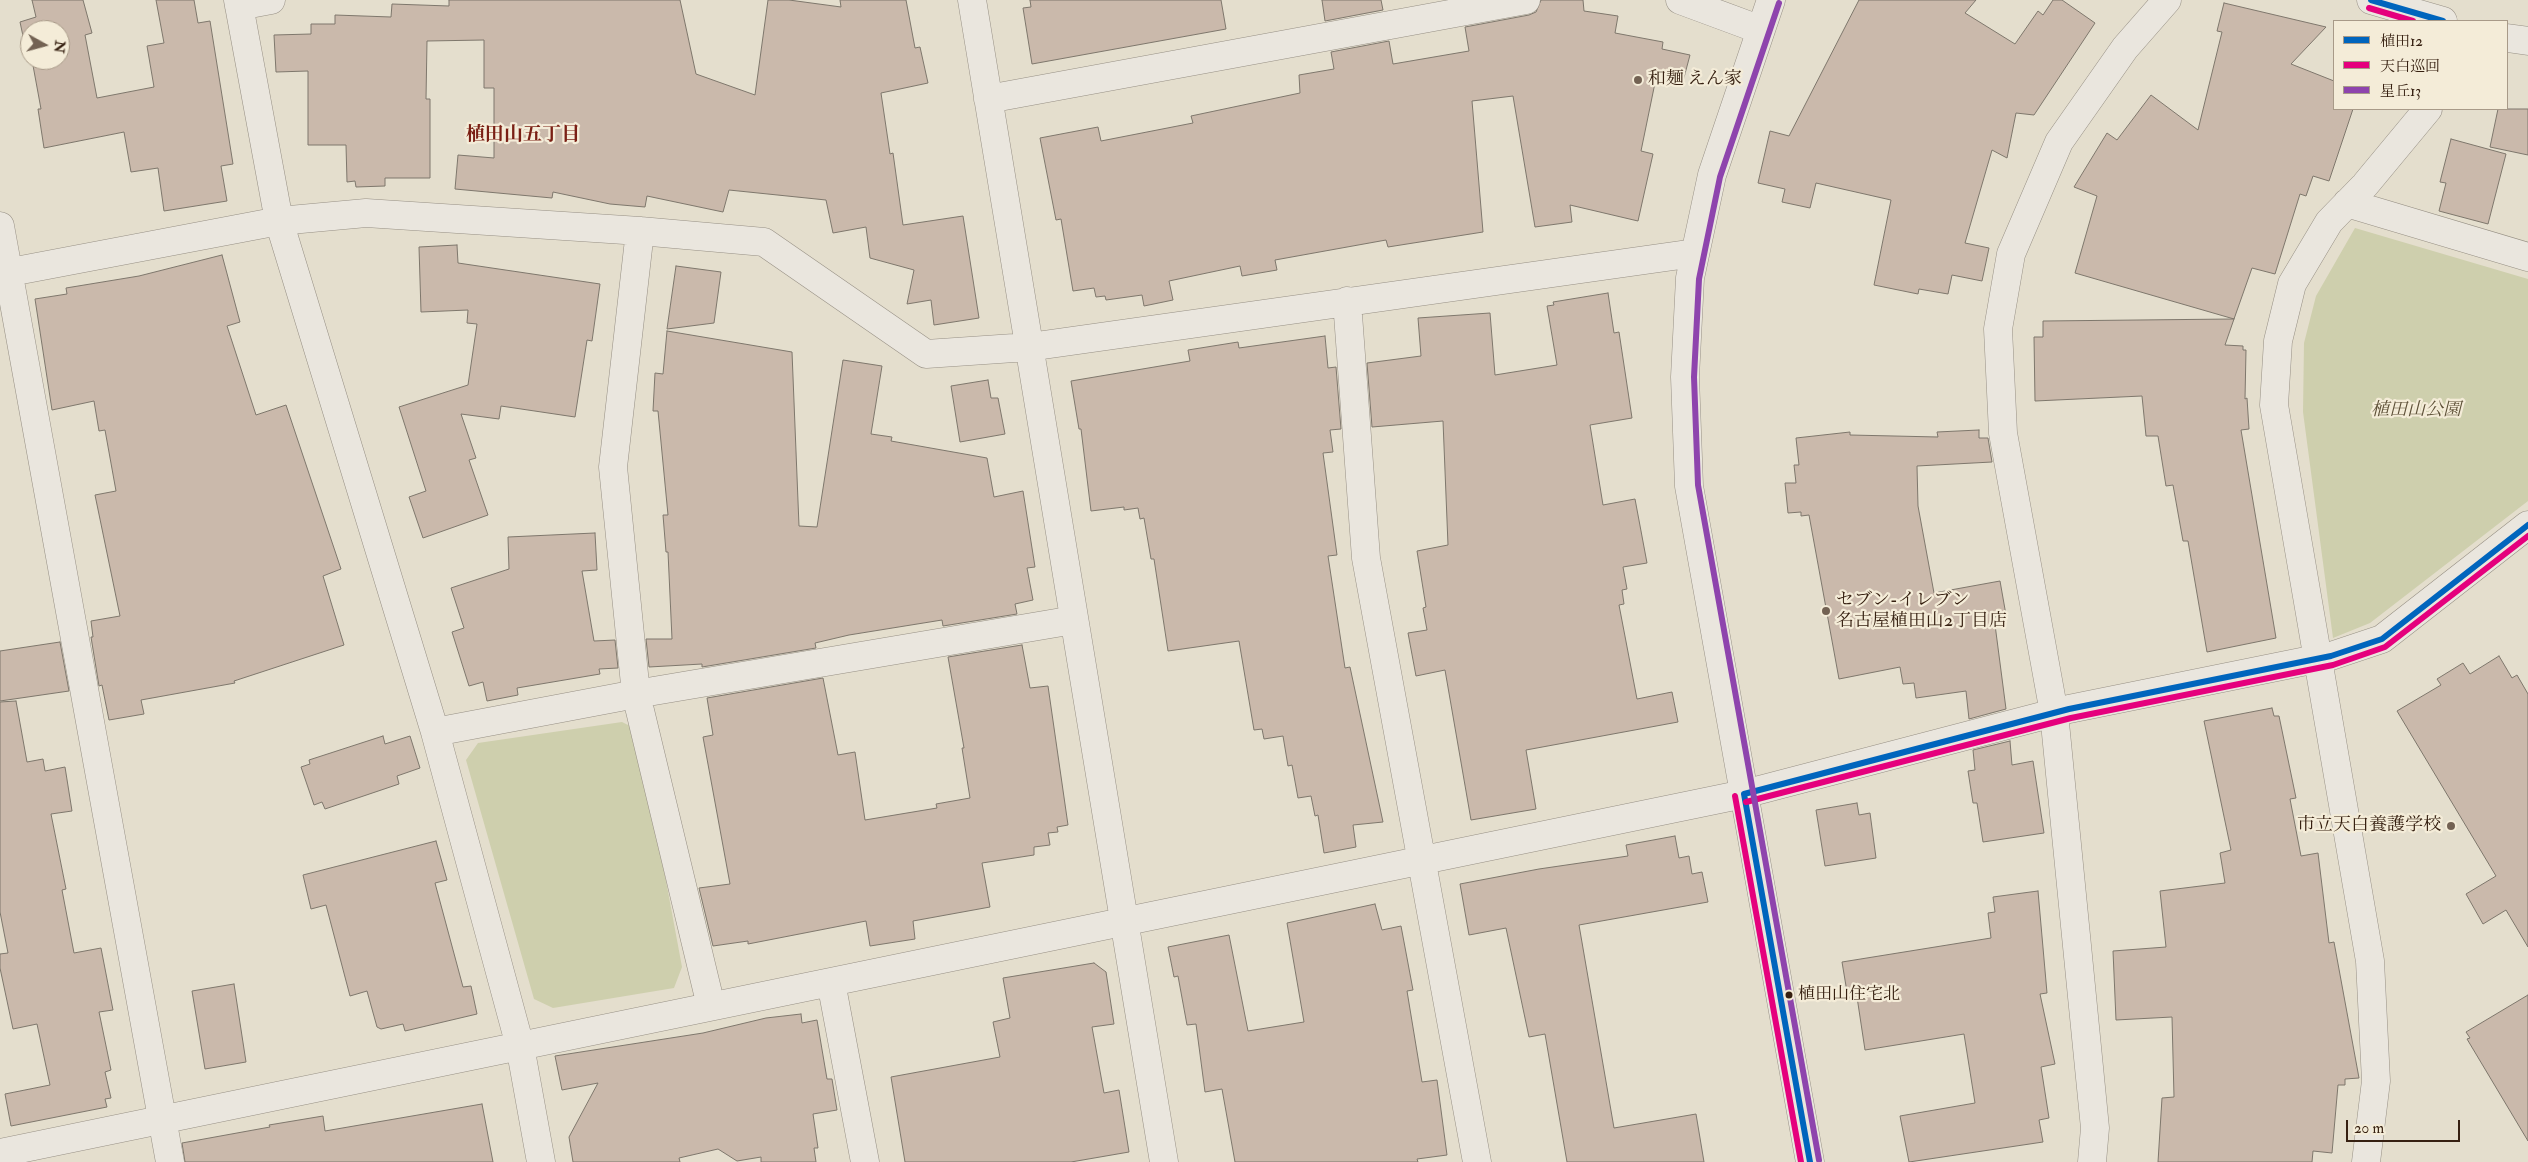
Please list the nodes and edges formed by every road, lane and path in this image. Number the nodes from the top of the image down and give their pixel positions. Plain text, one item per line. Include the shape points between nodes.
1 (271, 0) edge
2 (972, 0) edge
3 (1526, 0) edge
4 (1680, 0) edge
5 (1771, 0) edge
6 (2167, 0) edge
7 (2371, 0) edge
8 (239, 3) edge
9 (2440, 20) edge
10 (1761, 30) junction
11 (2508, 38) edge
12 (2528, 41) edge
13 (988, 99) junction
14 (2427, 110) edge
15 (2348, 203) junction
16 (280, 221) junction
17 (0, 226) edge
18 (640, 231) junction
19 (1695, 253) junction
20 (2528, 257) edge
21 (4, 273) edge
22 (1347, 301) junction
23 (1029, 347) junction
24 (2528, 525) edge
25 (1074, 620) junction
26 (2318, 659) junction
27 (636, 694) junction
28 (2054, 713) junction
29 (435, 732) junction
30 (1744, 794) junction
31 (1422, 860) junction
32 (1124, 922) junction
33 (831, 982) junction
34 (711, 1006) junction
35 (520, 1046) junction
36 (162, 1120) junction
37 (0, 1153) edge
38 (170, 1162) edge
39 (541, 1162) edge
40 (865, 1162) edge
41 (1164, 1162) edge
42 (1477, 1162) edge
43 (1810, 1162) edge
44 (2092, 1162) edge
45 (2366, 1162) edge

1 - 8 street
2 - 13 street
3 - 13 street
4 - 10 street
5 - 10 street
6 - 28 street via 2125,48 2059,142 2011,254 1998,329 2002,434
7 - 9 street
8 - 16 street
10 - 19 street via 1712,175
11 - 12 street
13 - 23 street
14 - 15 street
15 - 20 street
15 - 26 street via 2329,222 2292,284 2277,350 2274,405
16 - 18 street via 366,213
16 - 21 street
16 - 29 street
17 - 21 street
18 - 23 street via 764,242 926,354
18 - 27 street via 613,467
19 - 22 street
19 - 30 street via 1690,278 1684,377 1689,486
21 - 36 street
22 - 23 street
22 - 31 street via 1366,558
23 - 25 street
24 - 26 street via 2382,639
25 - 27 street
25 - 32 street
26 - 28 street
26 - 45 street via 2370,961 2376,1081
27 - 29 street
27 - 34 street
28 - 30 street
28 - 44 street via 2095,1128
29 - 35 street
30 - 31 street
30 - 43 street
31 - 32 street
31 - 42 street
32 - 33 street
32 - 41 street
33 - 34 street
33 - 40 street
34 - 35 street
35 - 36 street
35 - 39 street
36 - 37 street
36 - 38 street

